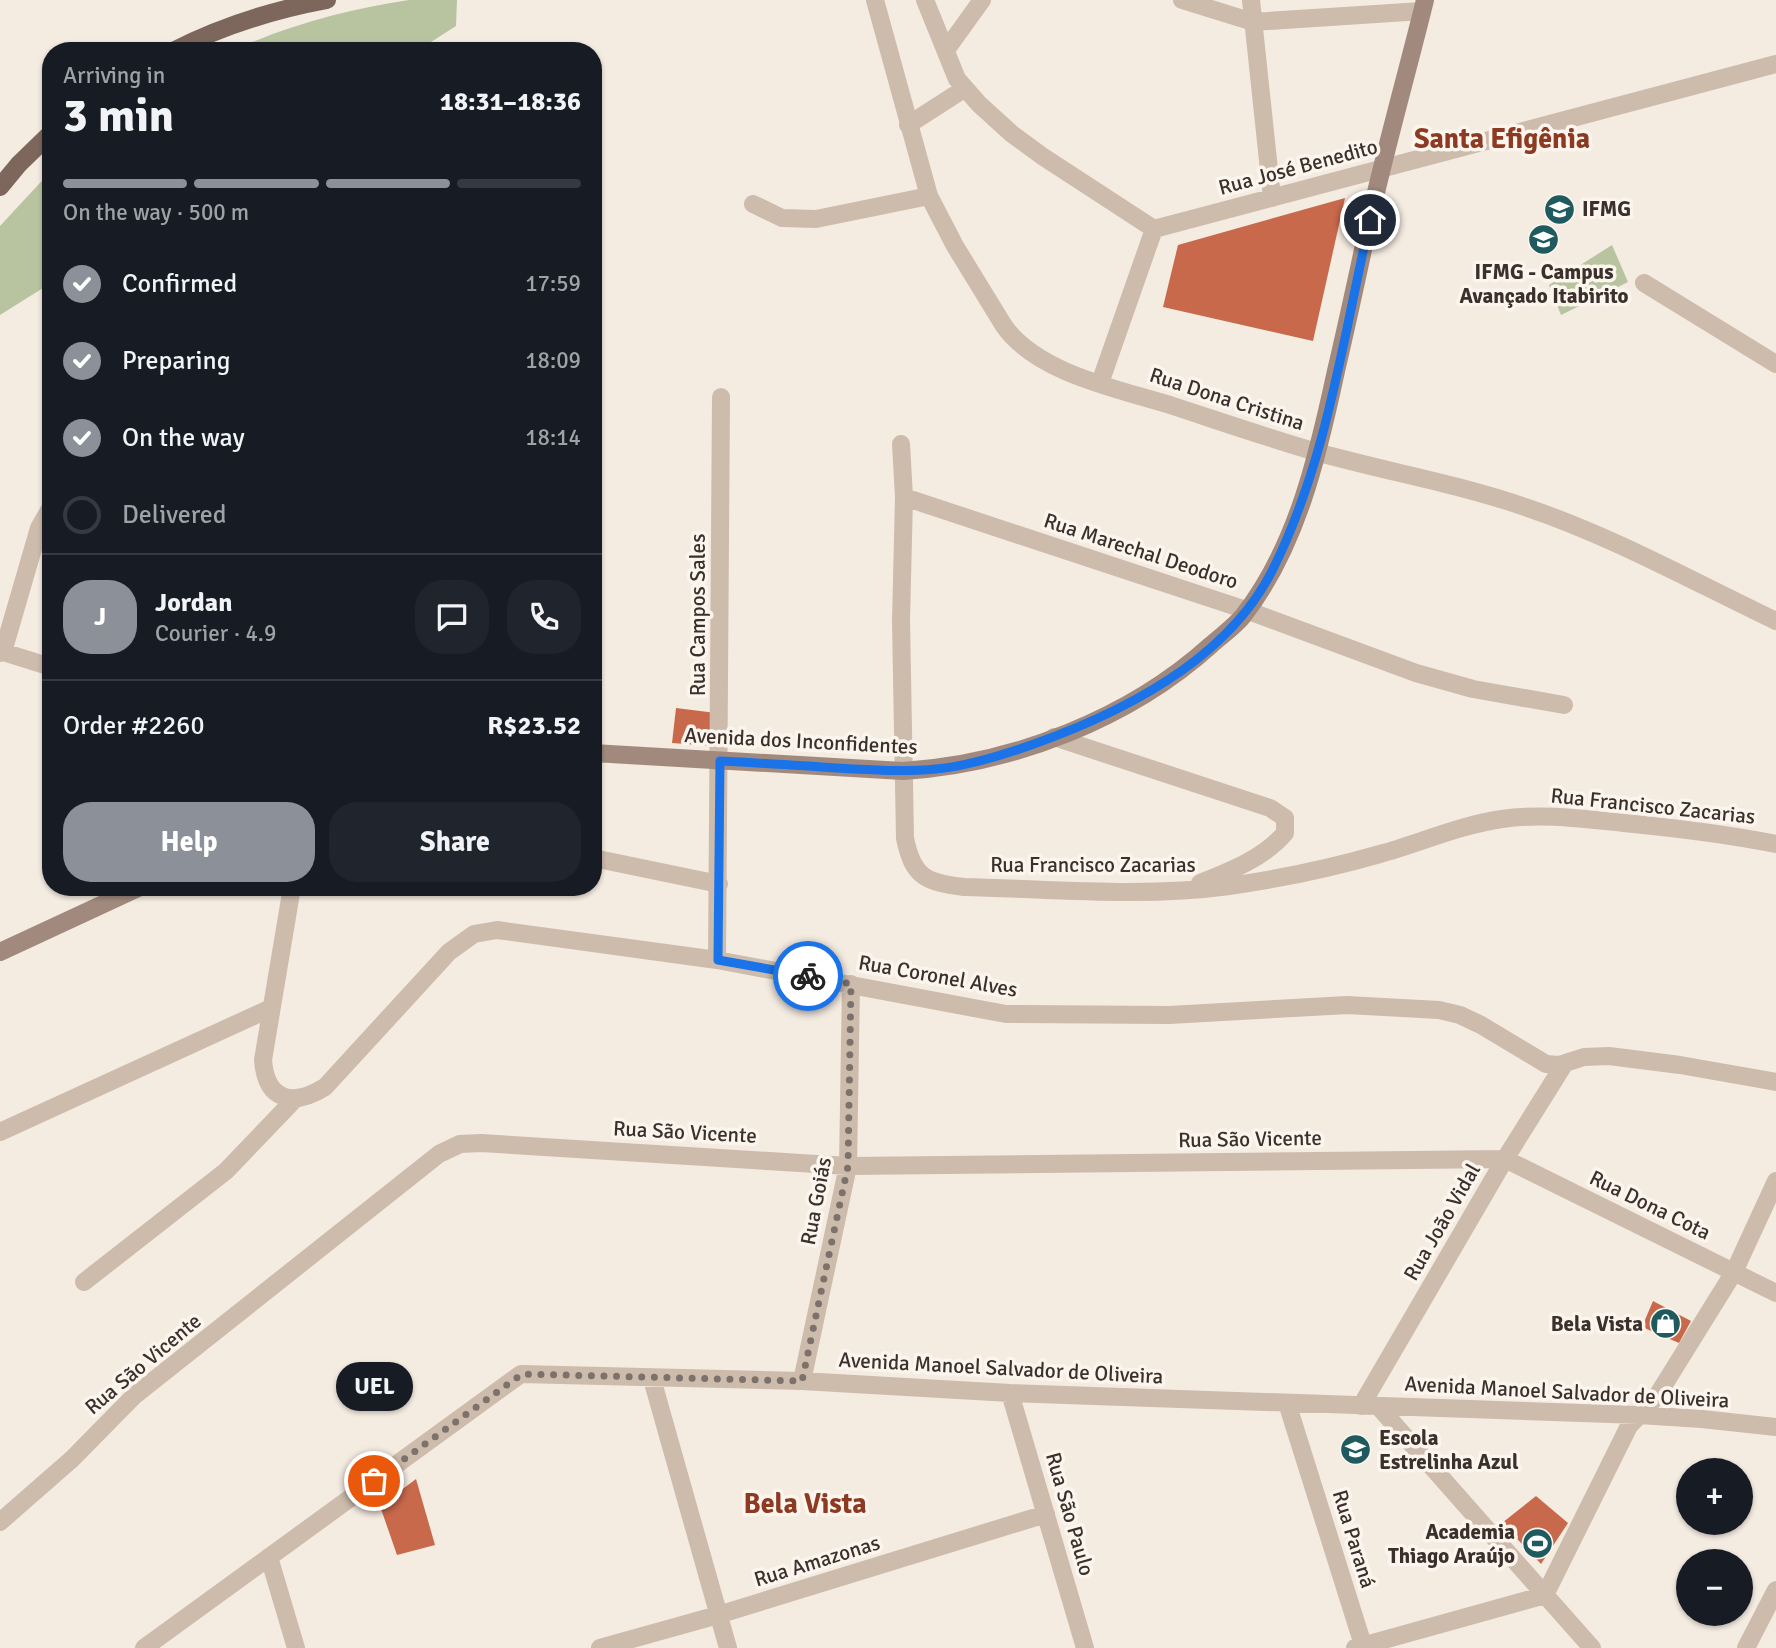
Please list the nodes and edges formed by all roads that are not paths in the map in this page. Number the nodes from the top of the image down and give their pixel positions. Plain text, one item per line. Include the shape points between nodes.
1 (327, 0) edge
2 (875, 0) edge
3 (925, 0) edge
4 (982, 0) edge
5 (1182, 0) edge
6 (1251, 0) edge
7 (1423, 5) edge
8 (1253, 22) junction
9 (191, 42) edge
10 (946, 50) junction
11 (1776, 64) edge
12 (964, 89) junction
13 (908, 125) junction
14 (42, 142) edge
15 (1381, 168) junction
16 (0, 187) edge
17 (929, 196) junction
18 (1272, 198) junction
19 (753, 204) dead end
20 (1154, 229) junction
21 (1644, 283) dead end
22 (1776, 364) edge
23 (1100, 383) junction
24 (722, 397) dead end
25 (901, 444) dead end
26 (1318, 452) junction
27 (904, 497) junction
28 (42, 523) edge
29 (1247, 610) junction
30 (1776, 621) edge
31 (2, 653) edge
32 (42, 664) edge
33 (1564, 705) dead end
34 (1054, 737) junction
35 (602, 754) edge
36 (720, 761) junction
37 (903, 771) junction
38 (1776, 844) edge
39 (602, 860) edge
40 (719, 884) junction
41 (1181, 890) junction
42 (121, 896) edge
43 (290, 896) edge
44 (0, 952) edge
45 (718, 960) junction
46 (851, 984) junction
47 (271, 1008) junction
48 (1565, 1063) junction
49 (1776, 1082) edge
50 (295, 1099) junction
51 (0, 1132) edge
52 (1504, 1159) junction
53 (848, 1166) junction
54 (1776, 1181) edge
55 (1734, 1272) junction
56 (84, 1282) dead end
57 (1776, 1293) edge
58 (652, 1379) junction
59 (802, 1381) junction
60 (1010, 1392) junction
61 (1287, 1403) junction
62 (1370, 1406) junction
63 (1639, 1415) junction
64 (1776, 1427) edge
65 (1046, 1514) junction
66 (0, 1522) edge
67 (270, 1557) junction
68 (1776, 1590) edge
69 (1545, 1595) junction
70 (719, 1615) junction
71 (1361, 1647) edge
72 (144, 1648) edge
73 (296, 1648) edge
74 (600, 1648) edge
75 (728, 1648) edge
76 (1085, 1648) edge
77 (1592, 1648) edge
78 (1746, 1648) edge

1 - 9 main road via 246,20
2 - 13 street, Rua Dona Cristina
3 - 10 street
4 - 10 street
5 - 8 street
6 - 8 street
7 - 8 street
7 - 15 main road, Avenida dos Inconfidentes
8 - 18 street
10 - 12 street
11 - 15 street, Rua José Benedito
12 - 13 street
12 - 20 street via 1012,134
13 - 17 street, Rua Dona Cristina
14 - 16 main road
15 - 18 street, Rua José Benedito
15 - 26 main road, Avenida dos Inconfidentes
17 - 19 street via 816,219 782,218
17 - 23 street, Rua Dona Cristina via 1013,338 1039,358
18 - 20 street, Rua José Benedito
20 - 23 street
21 - 22 street
23 - 26 street, Rua Dona Cristina
24 - 36 street, Rua Campos Sales
25 - 27 street, Rua Francisco Zacarias
26 - 29 main road, Avenida dos Inconfidentes via 1271,573
26 - 30 street, Rua Dona Cristina via 1523,506 1613,543
27 - 29 street, Rua Marechal Deodoro
27 - 37 street, Rua Francisco Zacarias
28 - 31 street
29 - 33 street, Rua Marechal Deodoro via 1416,673 1473,689
29 - 34 main road, Avenida dos Inconfidentes via 1184,669 1131,704
31 - 32 street
34 - 37 main road, Avenida dos Inconfidentes via 973,762
34 - 41 street via 1270,808 1285,818 1285,833 1264,852
35 - 36 main road, Avenida dos Inconfidentes
36 - 37 main road, Avenida dos Inconfidentes
36 - 40 street, Rua Campos Sales
37 - 41 street, Rua Francisco Zacarias via 907,847 916,870 926,879 964,887
38 - 41 street, Rua Francisco Zacarias via 1615,822 1519,817 1482,822 1378,855 1280,877
39 - 40 street
40 - 45 street, Rua Campos Sales
42 - 44 main road
43 - 47 street
45 - 46 street, Rua Coronel Alves
45 - 50 street, Rua Coronel Alves via 497,930 474,934 449,952 325,1087
46 - 48 street, Rua Coronel Alves via 1006,1014 1169,1015 1347,1005 1439,1010 1481,1025 1540,1062
46 - 53 street, Rua Goiás
47 - 50 street via 264,1075 278,1095
47 - 51 street
48 - 49 street, Rua Coronel Alves via 1593,1056 1642,1059
48 - 52 street, Rua João Vidal
50 - 56 street via 226,1171
52 - 53 street, Rua São Vicente
52 - 55 street, Rua Dona Cota
52 - 62 street, Rua João Vidal
53 - 59 street, Rua Goiás
53 - 66 street, Rua São Vicente via 460,1144 439,1154 134,1396
54 - 55 street
55 - 57 street, Rua Dona Cota
55 - 63 street via 1657,1396
58 - 59 street, Avenida Manoel Salvador de Oliveira
58 - 67 street, Avenida Manoel Salvador de Oliveira via 522,1374
58 - 70 street
59 - 60 street, Avenida Manoel Salvador de Oliveira
60 - 61 street, Avenida Manoel Salvador de Oliveira
60 - 65 street, Rua São Paulo
61 - 62 street, Avenida Manoel Salvador de Oliveira
61 - 71 street, Rua Paraná
62 - 63 street, Avenida Manoel Salvador de Oliveira
62 - 69 street
63 - 64 street, Avenida Manoel Salvador de Oliveira
63 - 69 street via 1629,1426
65 - 70 street, Rua Amazonas
65 - 76 street, Rua São Paulo
67 - 72 street, Avenida Manoel Salvador de Oliveira
67 - 73 street
68 - 78 street
69 - 71 street
69 - 77 street
70 - 74 street, Rua Amazonas
70 - 75 street

